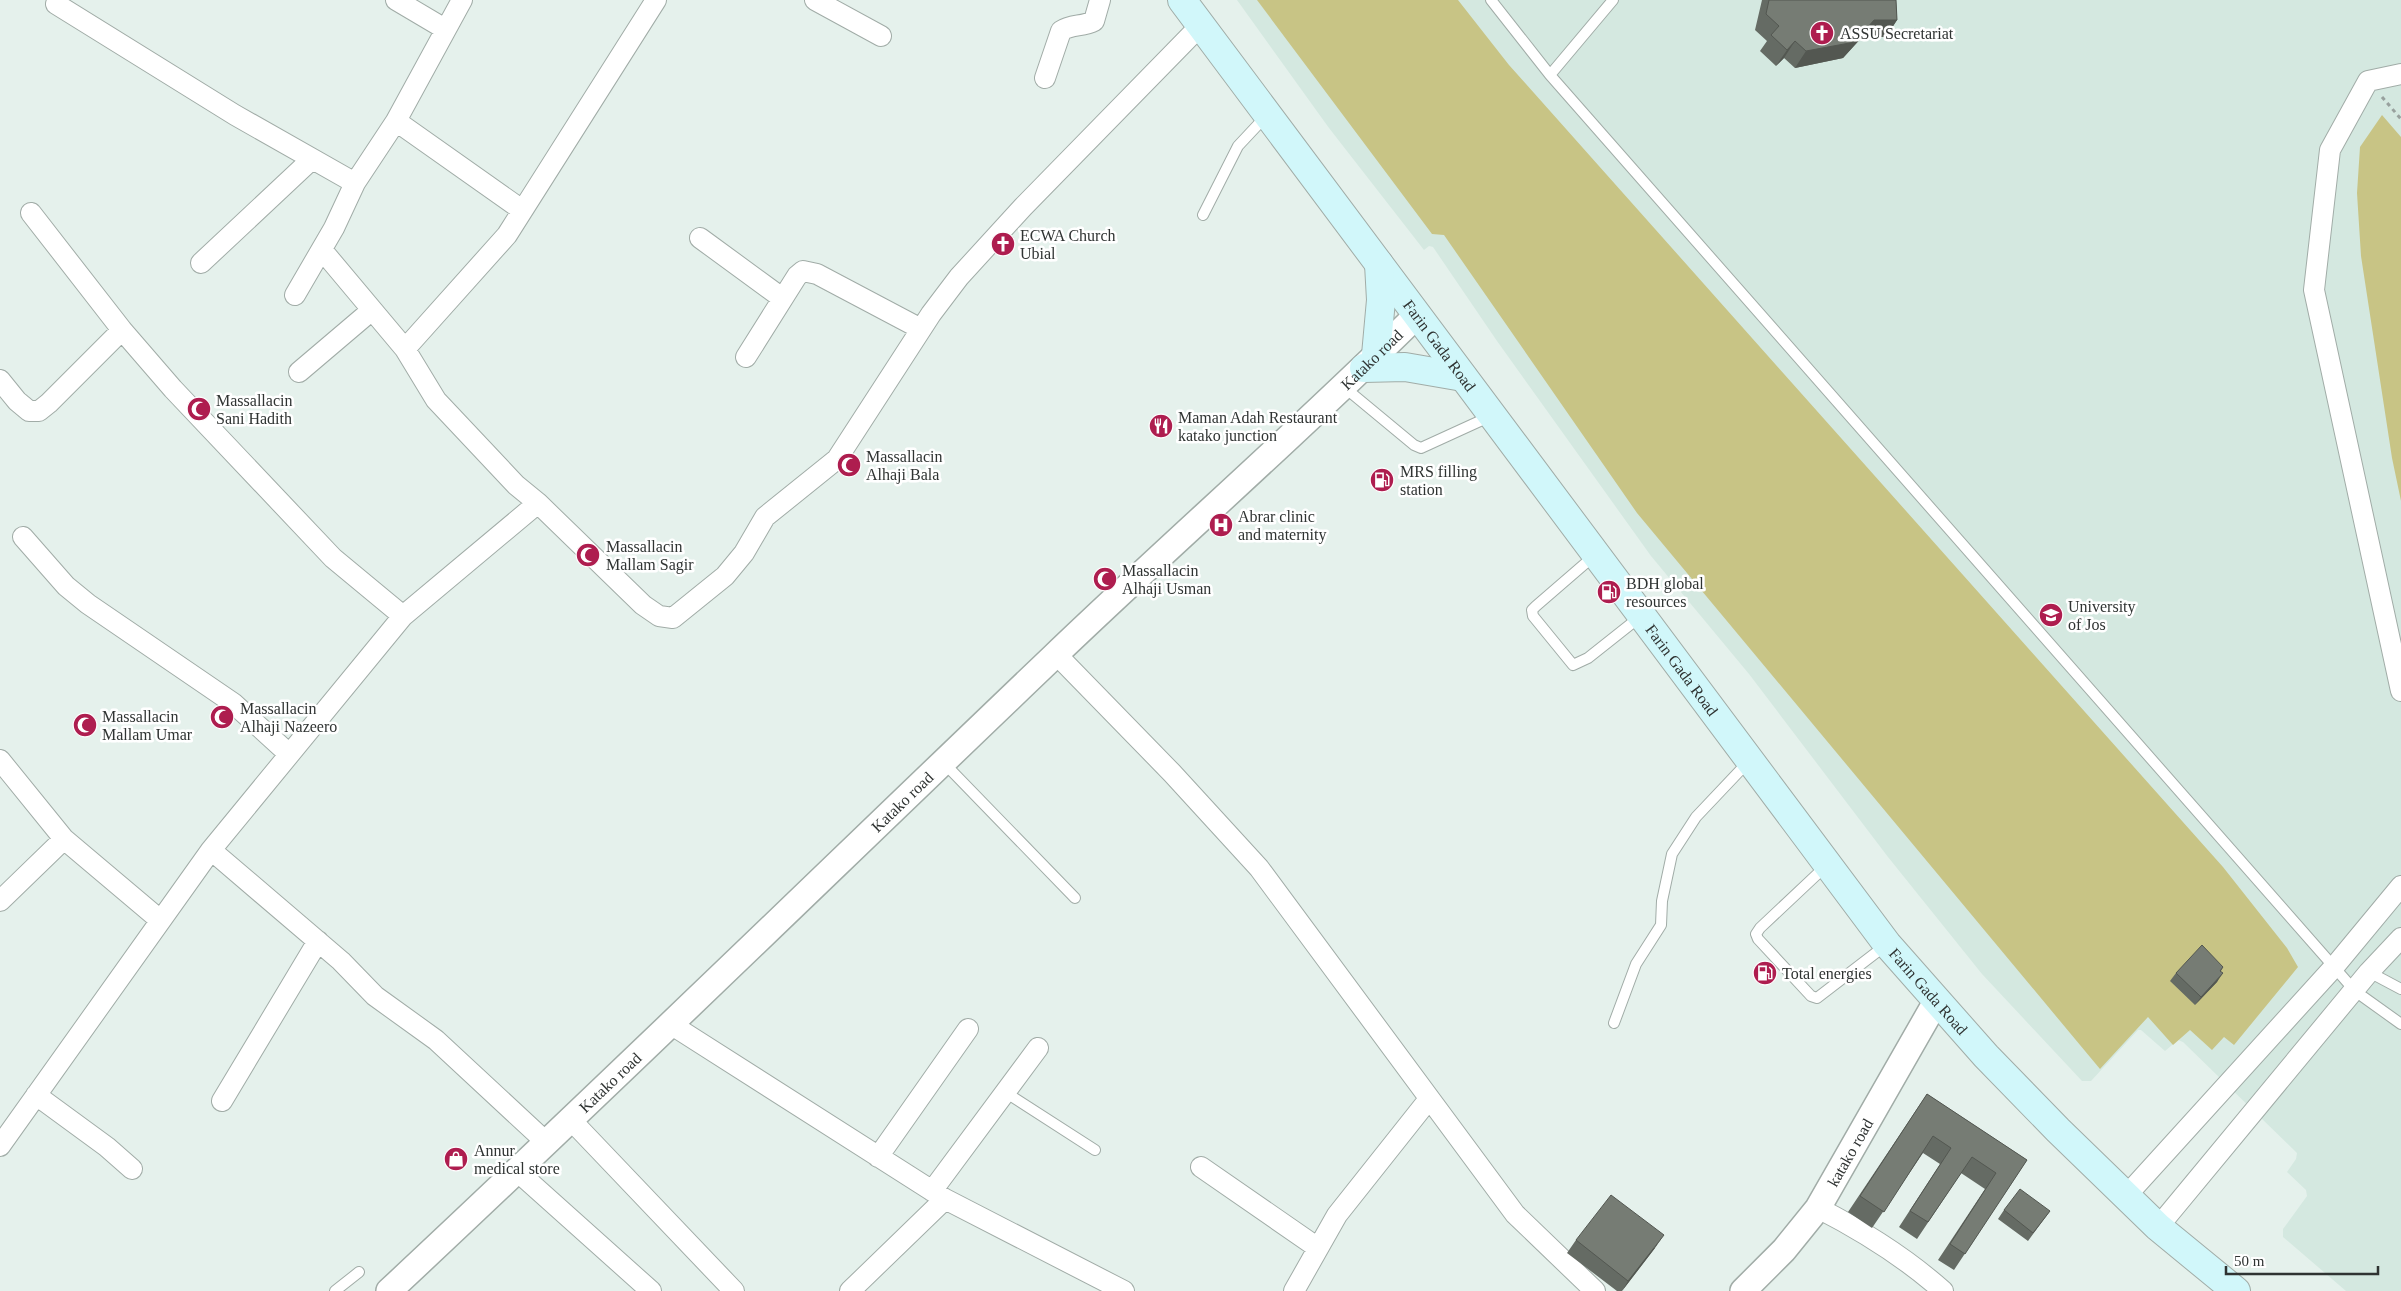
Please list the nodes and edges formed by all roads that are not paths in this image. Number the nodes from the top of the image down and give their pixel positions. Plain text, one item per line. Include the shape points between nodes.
1 (396, 0) edge
2 (462, 0) edge
3 (656, 0) edge
4 (815, 0) edge
5 (1100, 0) edge
6 (1182, 0) edge
7 (1491, 0) edge
8 (1613, 0) edge
9 (56, 4) dead end
10 (1201, 25) junction
11 (445, 30) junction
12 (881, 36) dead end
13 (1550, 74) junction
14 (2401, 74) edge
15 (1045, 78) dead end
16 (1267, 114) junction
17 (396, 121) junction
18 (312, 159) junction
19 (355, 183) junction
20 (522, 210) junction
21 (31, 213) dead end
22 (1202, 215) dead end
23 (700, 238) dead end
24 (322, 250) junction
25 (201, 263) dead end
26 (1379, 264) junction
27 (295, 295) dead end
28 (782, 298) junction
29 (372, 310) junction
30 (1417, 315) junction
31 (122, 330) junction
32 (921, 330) junction
33 (405, 349) junction
34 (746, 357) dead end
35 (1370, 362) junction
36 (299, 372) dead end
37 (1463, 377) junction
38 (0, 380) edge
39 (1343, 387) junction
40 (1492, 415) junction
41 (538, 503) junction
42 (23, 537) dead end
43 (1596, 554) junction
44 (1641, 615) junction
45 (403, 616) junction
46 (1056, 654) junction
47 (2401, 691) edge
48 (290, 754) junction
49 (0, 760) edge
50 (1750, 760) junction
51 (944, 763) junction
52 (64, 839) junction
53 (211, 850) junction
54 (1828, 864) junction
55 (2401, 886) edge
56 (1076, 898) dead end
57 (0, 901) edge
58 (160, 920) junction
59 (2401, 938) edge
60 (318, 941) junction
61 (1887, 944) junction
62 (2334, 967) junction
63 (2369, 972) junction
64 (2401, 989) edge
65 (2356, 991) junction
66 (1937, 1000) junction
67 (1614, 1023) dead end
68 (2401, 1024) edge
69 (672, 1025) junction
70 (968, 1029) dead end
71 (1038, 1048) dead end
72 (1005, 1092) junction
73 (36, 1095) junction
74 (1429, 1099) junction
75 (222, 1101) dead end
76 (571, 1120) junction
77 (547, 1143) junction
78 (0, 1146) edge
79 (1095, 1150) dead end
80 (878, 1157) junction
81 (1201, 1167) dead end
82 (132, 1169) dead end
83 (517, 1171) junction
84 (939, 1195) junction
85 (2126, 1196) junction
86 (1818, 1208) junction
87 (2158, 1227) junction
88 (1318, 1248) junction
89 (359, 1272) dead end
90 (398, 1288) edge
91 (335, 1291) edge
92 (652, 1291) edge
93 (734, 1291) edge
94 (850, 1291) edge
95 (1124, 1291) edge
96 (1294, 1291) edge
97 (1595, 1291) edge
98 (1743, 1291) edge
99 (1943, 1291) edge
100 (2236, 1291) edge

1 - 11 street
2 - 11 street
3 - 20 street
4 - 12 street
5 - 15 street via 1094,21 1061,31
6 - 10 main road, Farin Gada Road
7 - 13 lane
8 - 13 lane
9 - 18 street via 235,116
10 - 16 main road, Farin Gada Road
10 - 32 street via 959,276
11 - 17 street
13 - 62 lane
14 - 47 street via 2368,81 2330,150 2314,290
16 - 22 lane via 1238,146
16 - 26 main road, Farin Gada Road
17 - 19 street
17 - 20 street
18 - 19 street
18 - 25 street
19 - 24 street
20 - 33 street via 507,234
21 - 31 street
23 - 28 street
24 - 27 street
24 - 29 street
26 - 30 main road, Farin Gada Road
26 - 35 main road via 1381,300
28 - 32 street via 802,271 817,274
28 - 34 street
29 - 33 street
29 - 36 street
30 - 35 street, Katako road
30 - 37 main road, Farin Gada Road
31 - 38 street via 39,411 29,411
31 - 45 street via 173,390 333,558
32 - 41 street via 837,459 766,517 725,576 673,618 660,616 643,605
33 - 41 street via 436,400 516,485
35 - 37 main road
35 - 39 street, Katako road
37 - 40 main road, Farin Gada Road
39 - 40 lane via 1421,448
39 - 46 street, Katako road
40 - 43 main road, Farin Gada Road
41 - 45 street
42 - 48 street via 66,586 88,604 233,703
43 - 44 main road, Farin Gada Road
43 - 44 lane via 1536,606 1532,610 1533,616 1573,665 1588,658
44 - 50 main road, Farin Gada Road
45 - 48 street
46 - 51 street, Katako road
46 - 74 street via 1259,868
48 - 53 street
49 - 52 street
50 - 54 main road, Farin Gada Road
50 - 67 lane via 1696,817 1672,854 1662,901 1661,925 1636,964
51 - 56 lane
51 - 69 street, Katako road
52 - 57 street
52 - 58 street
53 - 58 street
53 - 60 street
54 - 61 main road, Farin Gada Road
54 - 61 lane via 1760,928 1756,934 1758,939 1811,996 1817,998
55 - 62 street
58 - 73 street
59 - 63 street
60 - 75 street
60 - 77 street via 375,996 436,1040
61 - 66 main road, Farin Gada Road
62 - 65 lane
62 - 85 street
63 - 64 lane
63 - 65 street
65 - 68 lane
65 - 87 street
66 - 85 main road, Farin Gada Road via 1986,1056
66 - 86 street, katako road
69 - 76 street, Katako road
69 - 80 street
70 - 80 street
71 - 72 street
72 - 79 lane
72 - 84 street
73 - 78 street
73 - 82 street
74 - 88 street via 1337,1215
74 - 97 street via 1515,1214
76 - 77 street, Katako road
76 - 93 street
77 - 83 street, Katako road
80 - 84 street
81 - 88 street
83 - 90 street, Katako road
83 - 92 street
84 - 94 street
84 - 95 street
85 - 87 main road, Farin Gada Road
86 - 98 street, katako road via 1784,1250
86 - 99 street via 1850,1224 1921,1271
87 - 100 main road, Farin Gada Road
88 - 96 street
89 - 91 lane

